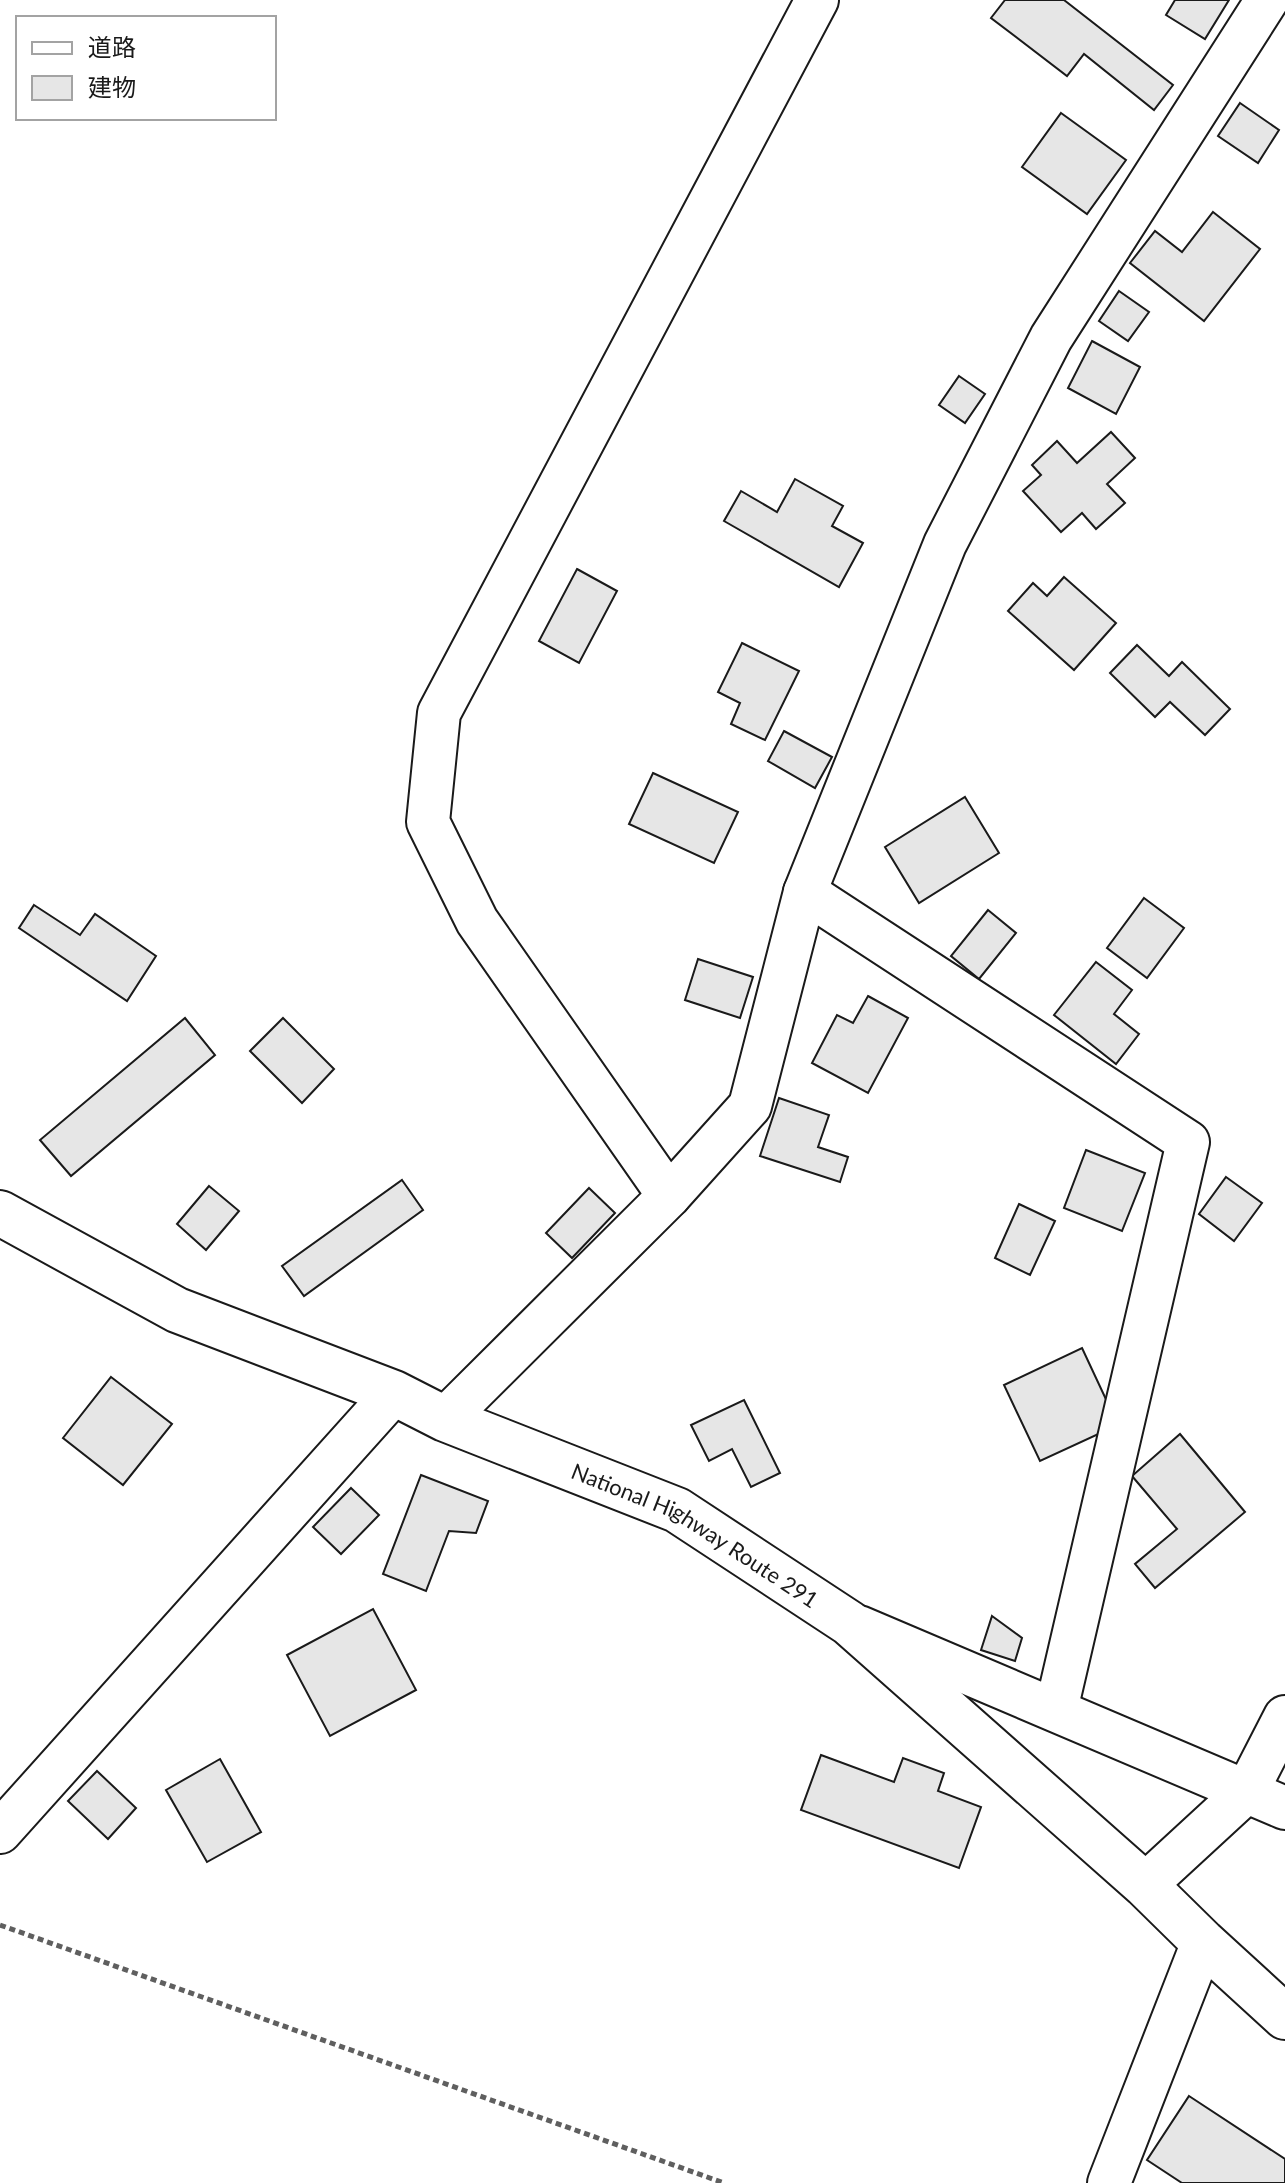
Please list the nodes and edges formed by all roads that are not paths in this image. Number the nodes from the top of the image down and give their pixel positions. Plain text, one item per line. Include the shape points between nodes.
1 (817, 0) edge
2 (1267, 0) edge
3 (805, 892) junction
4 (669, 1196) junction
5 (0, 1213) edge
6 (394, 1393) junction
7 (445, 1419) junction
8 (849, 1623) junction
9 (1056, 1710) junction
10 (1285, 1717) edge
11 (1247, 1791) junction
12 (1285, 1808) edge
13 (0, 1832) edge
14 (1145, 1885) junction
15 (1203, 1942) junction
16 (1285, 2017) edge
17 (1109, 2183) edge

1 - 4 street via 439,713 428,822 477,921
2 - 3 street via 1051,338 945,544
3 - 4 street via 750,1106
3 - 9 street via 1188,1142
4 - 7 street
5 - 6 highway, National Highway Route 291 via 177,1310
6 - 7 highway, National Highway Route 291
6 - 13 street
7 - 8 highway, National Highway Route 291 via 677,1510
8 - 9 street
8 - 14 highway, National Highway Route 291
9 - 11 street
10 - 11 street
11 - 12 street
11 - 14 street
14 - 15 highway, National Highway Route 291
15 - 16 highway, National Highway Route 291
15 - 17 street

